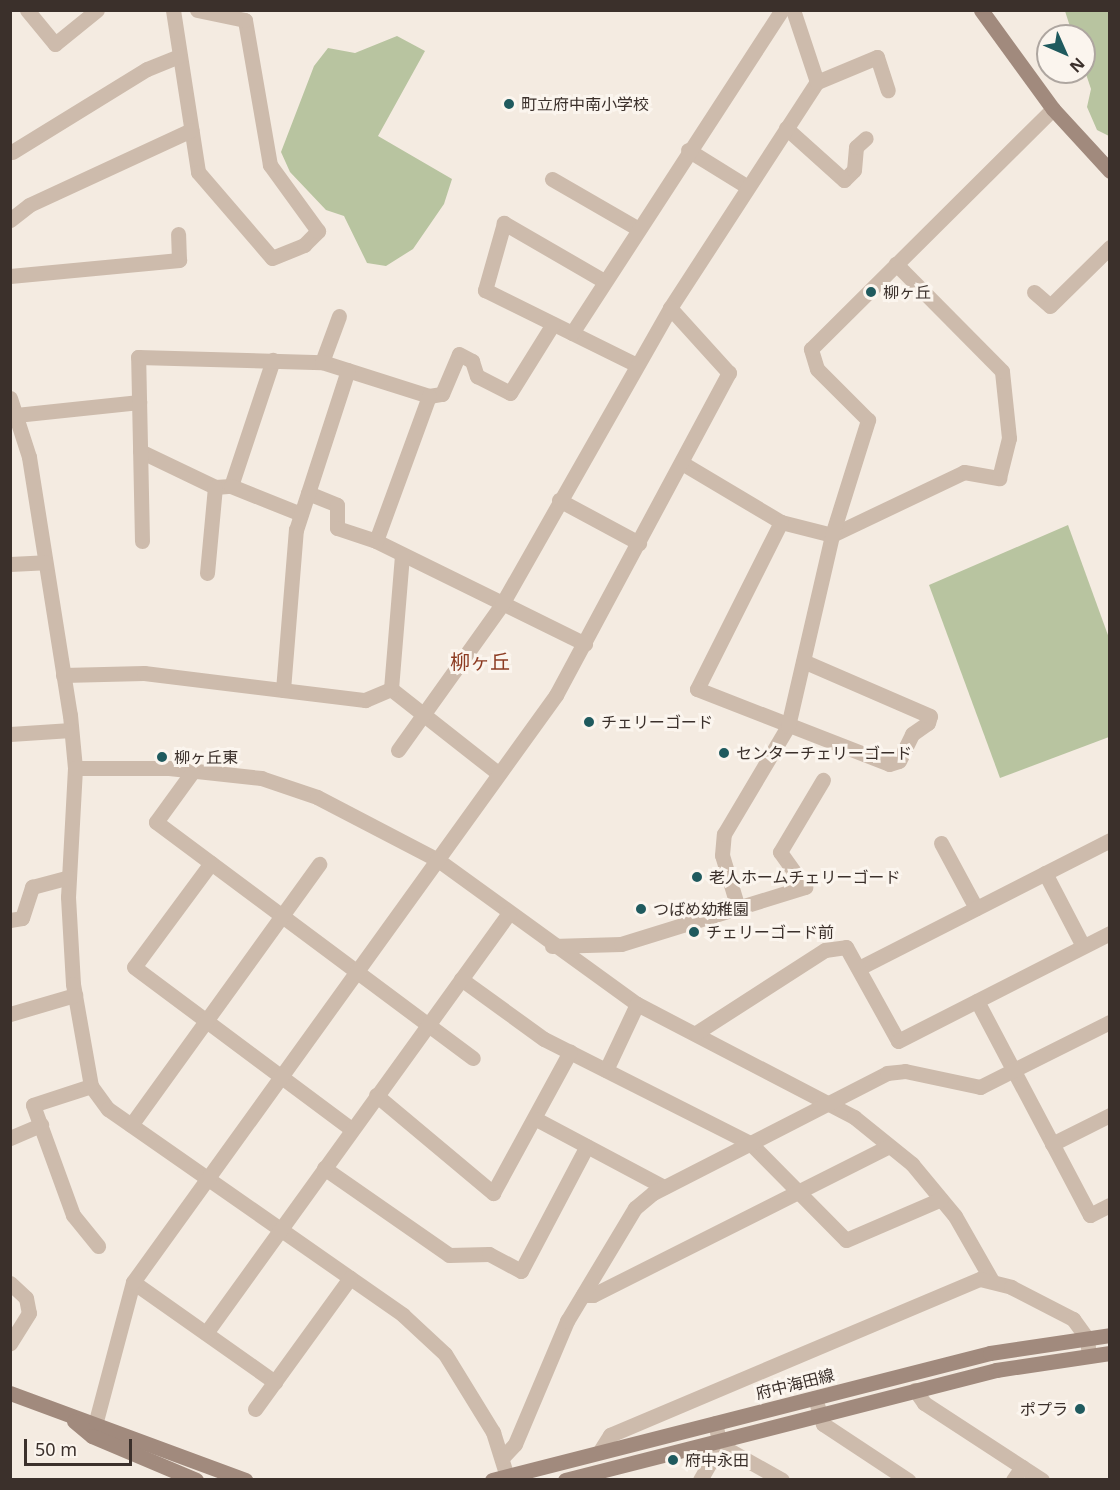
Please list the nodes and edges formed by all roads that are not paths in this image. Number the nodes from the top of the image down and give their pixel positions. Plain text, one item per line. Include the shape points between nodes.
1 (27, 10) edge
2 (97, 10) edge
3 (173, 10) edge
4 (197, 10) edge
5 (782, 10) edge
6 (793, 10) edge
7 (981, 10) edge
8 (180, 56) junction
9 (817, 82) junction
10 (888, 90) dead end
11 (1053, 109) junction
12 (786, 128) junction
13 (191, 130) junction
14 (866, 138) dead end
15 (688, 150) junction
16 (12, 152) dead end
17 (1110, 171) edge
18 (552, 179) dead end
19 (748, 187) junction
20 (10, 219) edge
21 (636, 228) junction
22 (178, 234) dead end
23 (1110, 247) edge
24 (896, 264) junction
25 (10, 276) edge
26 (604, 281) junction
27 (1034, 292) dead end
28 (670, 308) junction
29 (339, 316) dead end
30 (553, 324) junction
31 (572, 333) junction
32 (273, 360) junction
33 (322, 362) junction
34 (637, 365) junction
35 (348, 370) junction
36 (429, 396) junction
37 (10, 398) edge
38 (139, 402) junction
39 (16, 415) junction
40 (140, 451) junction
41 (681, 463) junction
42 (223, 487) junction
43 (308, 493) junction
44 (559, 500) junction
45 (301, 514) junction
46 (781, 522) junction
47 (832, 535) junction
48 (142, 541) dead end
49 (376, 541) junction
50 (639, 543) junction
51 (402, 556) junction
52 (45, 562) junction
53 (10, 564) edge
54 (207, 573) dead end
55 (502, 604) junction
56 (585, 644) junction
57 (803, 661) junction
58 (63, 675) junction
59 (391, 689) junction
60 (283, 690) junction
61 (424, 716) junction
62 (788, 726) junction
63 (71, 730) junction
64 (10, 734) edge
65 (398, 750) dead end
66 (75, 768) junction
67 (193, 771) junction
68 (499, 774) junction
69 (823, 780) dead end
70 (1110, 840) edge
71 (941, 843) dead end
72 (438, 860) junction
73 (211, 863) junction
74 (319, 864) dead end
75 (1045, 873) junction
76 (69, 877) junction
77 (738, 908) junction
78 (976, 908) junction
79 (509, 914) junction
80 (281, 915) junction
81 (10, 920) edge
82 (1110, 933) edge
83 (552, 946) junction
84 (1083, 946) junction
85 (858, 968) junction
86 (356, 972) junction
87 (461, 979) junction
88 (75, 995) junction
89 (977, 1001) junction
90 (637, 1004) junction
91 (10, 1014) edge
92 (206, 1019) junction
93 (1110, 1022) edge
94 (428, 1024) junction
95 (696, 1033) junction
96 (570, 1052) junction
97 (473, 1058) dead end
98 (606, 1070) junction
99 (1013, 1072) junction
100 (282, 1076) junction
101 (91, 1086) junction
102 (376, 1095) junction
103 (829, 1102) junction
104 (1110, 1114) edge
105 (536, 1119) junction
106 (41, 1125) junction
107 (131, 1125) junction
108 (351, 1129) junction
109 (10, 1138) edge
110 (750, 1143) junction
111 (1052, 1144) junction
112 (587, 1146) junction
113 (890, 1146) junction
114 (324, 1168) junction
115 (207, 1179) junction
116 (664, 1187) junction
117 (803, 1191) junction
118 (941, 1198) junction
119 (1110, 1205) edge
120 (281, 1230) junction
121 (98, 1246) dead end
122 (350, 1278) junction
123 (991, 1279) junction
124 (133, 1282) junction
125 (10, 1283) edge
126 (583, 1295) junction
127 (206, 1333) junction
128 (1110, 1335) edge
129 (1087, 1338) junction
130 (10, 1342) edge
131 (1110, 1353) edge
132 (1089, 1356) junction
133 (275, 1382) junction
134 (915, 1390) junction
135 (10, 1393) edge
136 (815, 1398) junction
137 (255, 1409) dead end
138 (819, 1415) junction
139 (715, 1423) junction
140 (94, 1430) junction
141 (720, 1443) junction
142 (600, 1451) junction
143 (502, 1458) junction
144 (1017, 1473) edge
145 (502, 1478) edge
146 (196, 1479) edge
147 (245, 1479) edge
148 (565, 1479) edge
149 (700, 1479) edge
150 (782, 1479) edge
151 (908, 1479) edge
152 (1042, 1479) edge

1 - 2 street via 55,44
3 - 8 street
4 - 13 street via 245,20 270,165 318,231 304,245 272,258 198,172
5 - 15 street
6 - 9 street
7 - 11 main road
8 - 13 street
8 - 16 street via 147,69
9 - 10 street via 877,57
9 - 12 street
11 - 17 main road
11 - 24 street
12 - 14 street via 844,180 854,170 856,147
12 - 19 street
13 - 20 street via 29,205
15 - 19 street
15 - 21 street
18 - 21 street
19 - 28 street
21 - 26 street
22 - 25 street via 179,260
23 - 27 street via 1050,306
24 - 47 street via 811,349 817,369 868,420
24 - 47 street via 1002,371 1008,438 999,478 964,472
26 - 30 street via 504,224 485,290
26 - 31 street
28 - 34 street
28 - 41 street via 729,374
29 - 33 street
30 - 31 street
30 - 36 street via 510,393 477,376 472,361 459,354 442,394
31 - 34 street
32 - 33 street
32 - 38 street via 138,357
32 - 42 street
33 - 35 street
34 - 44 street
35 - 36 street
35 - 43 street
36 - 49 street
37 - 39 street
38 - 39 street
38 - 40 street
39 - 52 street via 29,457
40 - 42 street
40 - 48 street
41 - 46 street
41 - 50 street
42 - 45 street
42 - 54 street
43 - 45 street
43 - 49 street via 337,505 337,528
44 - 50 street
44 - 55 street
45 - 60 street
46 - 47 street
46 - 62 street via 697,689
47 - 57 street
49 - 51 street
50 - 56 street
51 - 55 street
51 - 59 street
52 - 53 street
52 - 58 street
55 - 56 street
55 - 61 street
56 - 68 street via 556,695
57 - 62 street
57 - 62 street via 930,716 912,734 899,761 889,764
58 - 60 street via 144,673
58 - 63 street
59 - 60 street via 365,700
59 - 61 street
61 - 65 street
61 - 68 street
62 - 77 street via 724,834 722,855
63 - 64 street
63 - 66 street
66 - 67 street
66 - 76 street
67 - 72 street via 261,778 318,797
67 - 73 street via 156,822
68 - 72 street
69 - 77 street via 780,852 805,887
70 - 75 street
71 - 78 street
72 - 79 street
72 - 86 street
73 - 80 street
73 - 92 street via 134,967
74 - 80 street
75 - 78 street
75 - 84 street
76 - 81 street via 32,887 22,918
76 - 88 street
77 - 83 street via 621,944
78 - 85 street
79 - 83 street
79 - 87 street
80 - 86 street
80 - 92 street
82 - 84 street
83 - 90 street
84 - 89 street
85 - 89 street via 898,1041
85 - 95 street via 846,947 825,950
86 - 94 street
86 - 100 street
87 - 94 street
87 - 96 street
88 - 91 street
88 - 101 street
89 - 99 street
90 - 95 street
90 - 98 street
92 - 100 street
92 - 107 street
93 - 99 street
94 - 97 street
94 - 102 street
95 - 103 street
96 - 98 street
96 - 105 street
98 - 110 street
99 - 103 street via 980,1087 905,1071 886,1073
99 - 111 street
100 - 108 street
100 - 115 street
101 - 106 street via 33,1105
101 - 107 street via 108,1109
102 - 105 street via 427,1132 493,1193
102 - 108 street
103 - 110 street
103 - 113 street
104 - 111 street
105 - 112 street
106 - 109 street
106 - 121 street via 73,1215
107 - 115 street
108 - 114 street
110 - 116 street
110 - 117 street
111 - 119 street via 1090,1215
112 - 114 street via 521,1271 489,1254 449,1255
112 - 116 street
113 - 117 street
113 - 118 street
114 - 120 street
115 - 120 street
115 - 124 street
116 - 126 street via 635,1208
117 - 118 street via 846,1240
117 - 126 street via 593,1295
118 - 123 street
120 - 122 street
120 - 127 street
122 - 133 street
122 - 143 street via 446,1354 470,1386
123 - 129 street via 1073,1319
123 - 142 street via 898,1310 620,1430 610,1435
124 - 127 street
124 - 140 street
125 - 130 street via 26,1298 29,1313
126 - 143 street via 515,1444
127 - 133 street
128 - 129 main road, 府中海田線
129 - 132 street
129 - 136 main road, 府中海田線 via 990,1353
131 - 132 main road
132 - 134 main road via 996,1370
133 - 137 street
134 - 138 main road
134 - 144 street via 924,1403
135 - 140 main road via 62,1412
136 - 138 street
136 - 139 main road, 府中海田線
138 - 141 main road
138 - 151 street via 827,1427
139 - 141 street
139 - 142 main road, 府中海田線
140 - 146 main road
140 - 147 main road
141 - 148 main road
141 - 149 street
141 - 150 street
142 - 145 main road, 府中海田線
143 - 145 street
144 - 152 street

